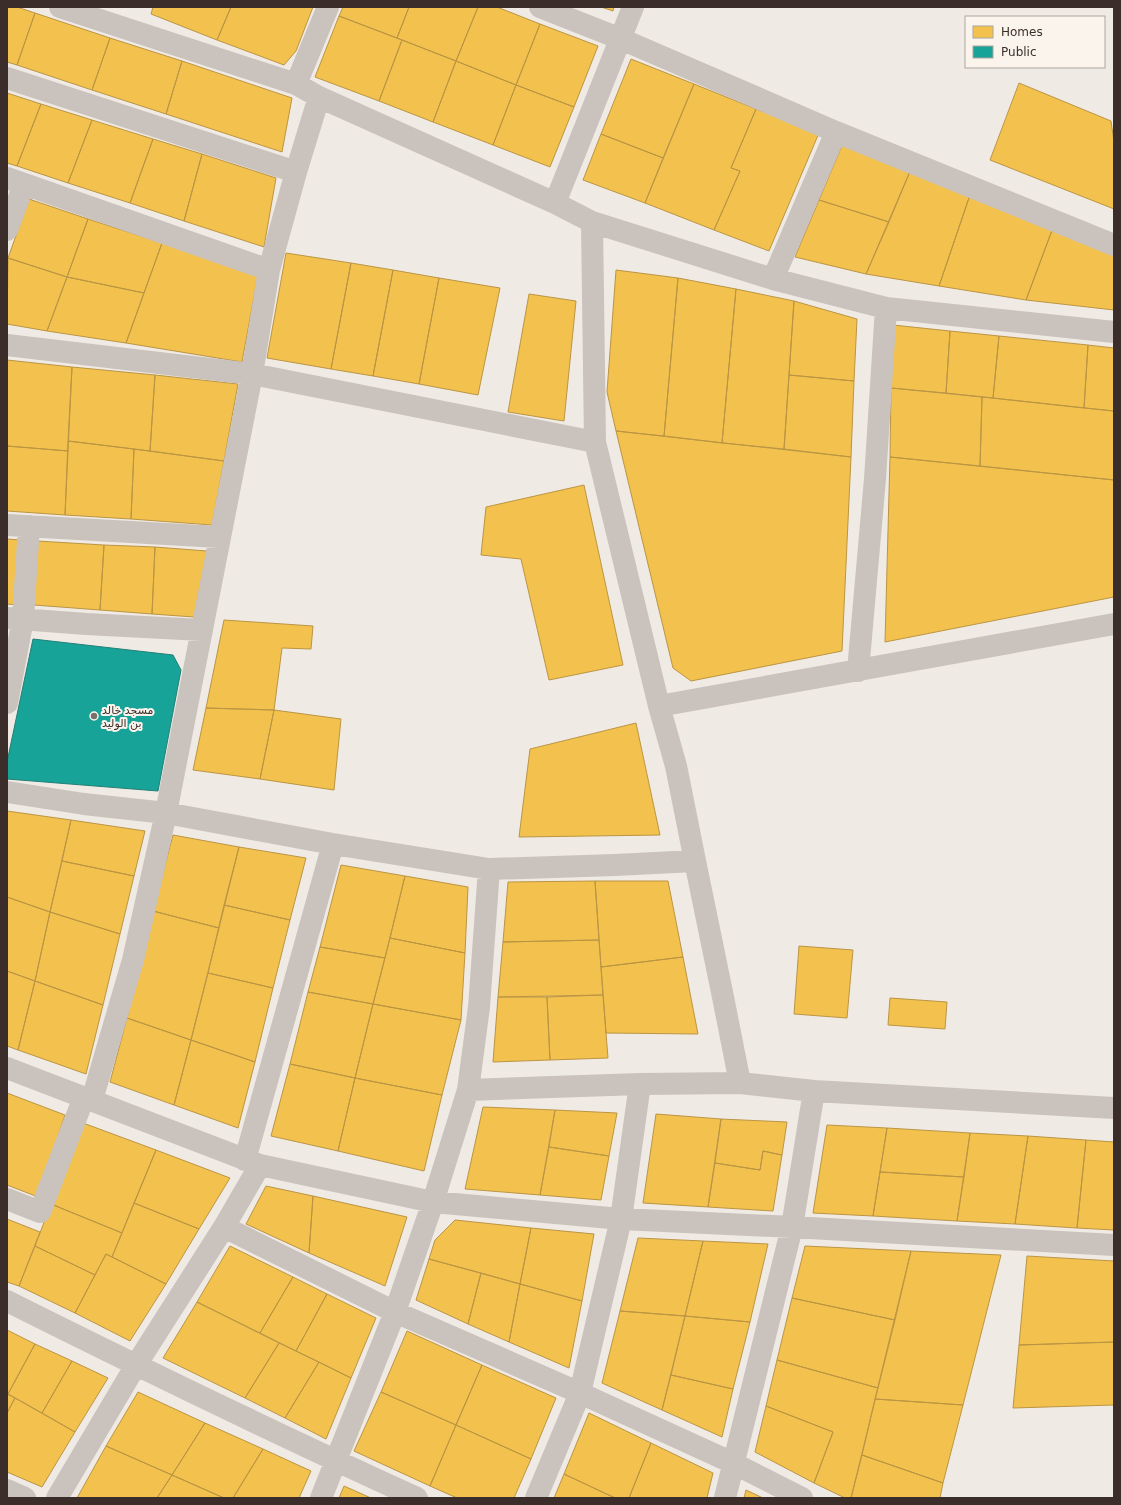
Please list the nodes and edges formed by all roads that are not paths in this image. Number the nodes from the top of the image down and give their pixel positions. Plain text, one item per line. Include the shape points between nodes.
1 (60, 7) edge
2 (328, 7) edge
3 (540, 7) edge
4 (633, 7) edge
5 (621, 39) junction
6 (7, 78) edge
7 (296, 84) junction
8 (319, 97) junction
9 (836, 132) junction
10 (296, 172) junction
11 (15, 181) edge
12 (555, 203) junction
13 (592, 222) junction
14 (7, 230) edge
15 (1114, 245) edge
16 (269, 270) junction
17 (773, 279) junction
18 (886, 308) junction
19 (1114, 332) edge
20 (7, 345) edge
21 (252, 374) junction
22 (595, 442) junction
23 (7, 525) edge
24 (29, 526) junction
25 (219, 537) junction
26 (15, 618) edge
27 (1114, 624) edge
28 (202, 630) junction
29 (858, 671) junction
30 (7, 702) edge
31 (659, 706) junction
32 (7, 792) edge
33 (166, 813) junction
34 (333, 844) junction
35 (695, 861) junction
36 (489, 869) junction
37 (7, 1068) edge
38 (740, 1083) junction
39 (640, 1084) junction
40 (468, 1090) junction
41 (814, 1091) junction
42 (88, 1099) junction
43 (1114, 1108) edge
44 (252, 1162) junction
45 (7, 1200) edge
46 (433, 1202) junction
47 (621, 1219) junction
48 (224, 1227) junction
49 (792, 1227) junction
50 (1114, 1245) edge
51 (7, 1301) edge
52 (395, 1312) junction
53 (136, 1365) junction
54 (580, 1393) junction
55 (336, 1461) junction
56 (733, 1463) junction
57 (7, 1490) edge
58 (25, 1498) edge
59 (57, 1498) edge
60 (321, 1498) edge
61 (417, 1498) edge
62 (536, 1498) edge
63 (725, 1498) edge
64 (802, 1498) edge

1 - 7 street
2 - 7 street
3 - 5 street
4 - 5 street
5 - 9 street
5 - 12 street
6 - 10 street
7 - 8 street
8 - 10 street
8 - 12 street
9 - 15 street
9 - 17 street
10 - 16 street
11 - 14 street
11 - 16 street
12 - 13 street
13 - 17 street
13 - 22 street
16 - 21 street
17 - 18 street
18 - 19 street
18 - 29 street via 875,479
20 - 21 street
21 - 22 street
21 - 25 street
22 - 31 street
23 - 24 street
24 - 25 street
24 - 26 street
25 - 28 street
26 - 28 street
26 - 30 street
27 - 29 street
28 - 33 street
29 - 31 street
31 - 35 street via 676,766
32 - 33 street
33 - 34 street
33 - 42 street via 133,960
34 - 36 street
34 - 44 street
35 - 36 street
35 - 38 street
36 - 40 street via 479,1007
37 - 42 street
38 - 39 street
38 - 41 street
39 - 40 street
39 - 47 street
40 - 46 street
41 - 43 street
41 - 49 street
42 - 44 street
42 - 45 street via 40,1212
44 - 46 street
44 - 48 street
46 - 47 street
46 - 52 street
47 - 49 street
47 - 54 street
48 - 52 street
48 - 53 street
49 - 50 street
49 - 56 street
51 - 53 street
52 - 54 street
52 - 55 street
53 - 55 street
53 - 59 street
54 - 56 street
54 - 62 street
55 - 60 street
55 - 61 street
56 - 63 street
56 - 64 street
57 - 58 street

